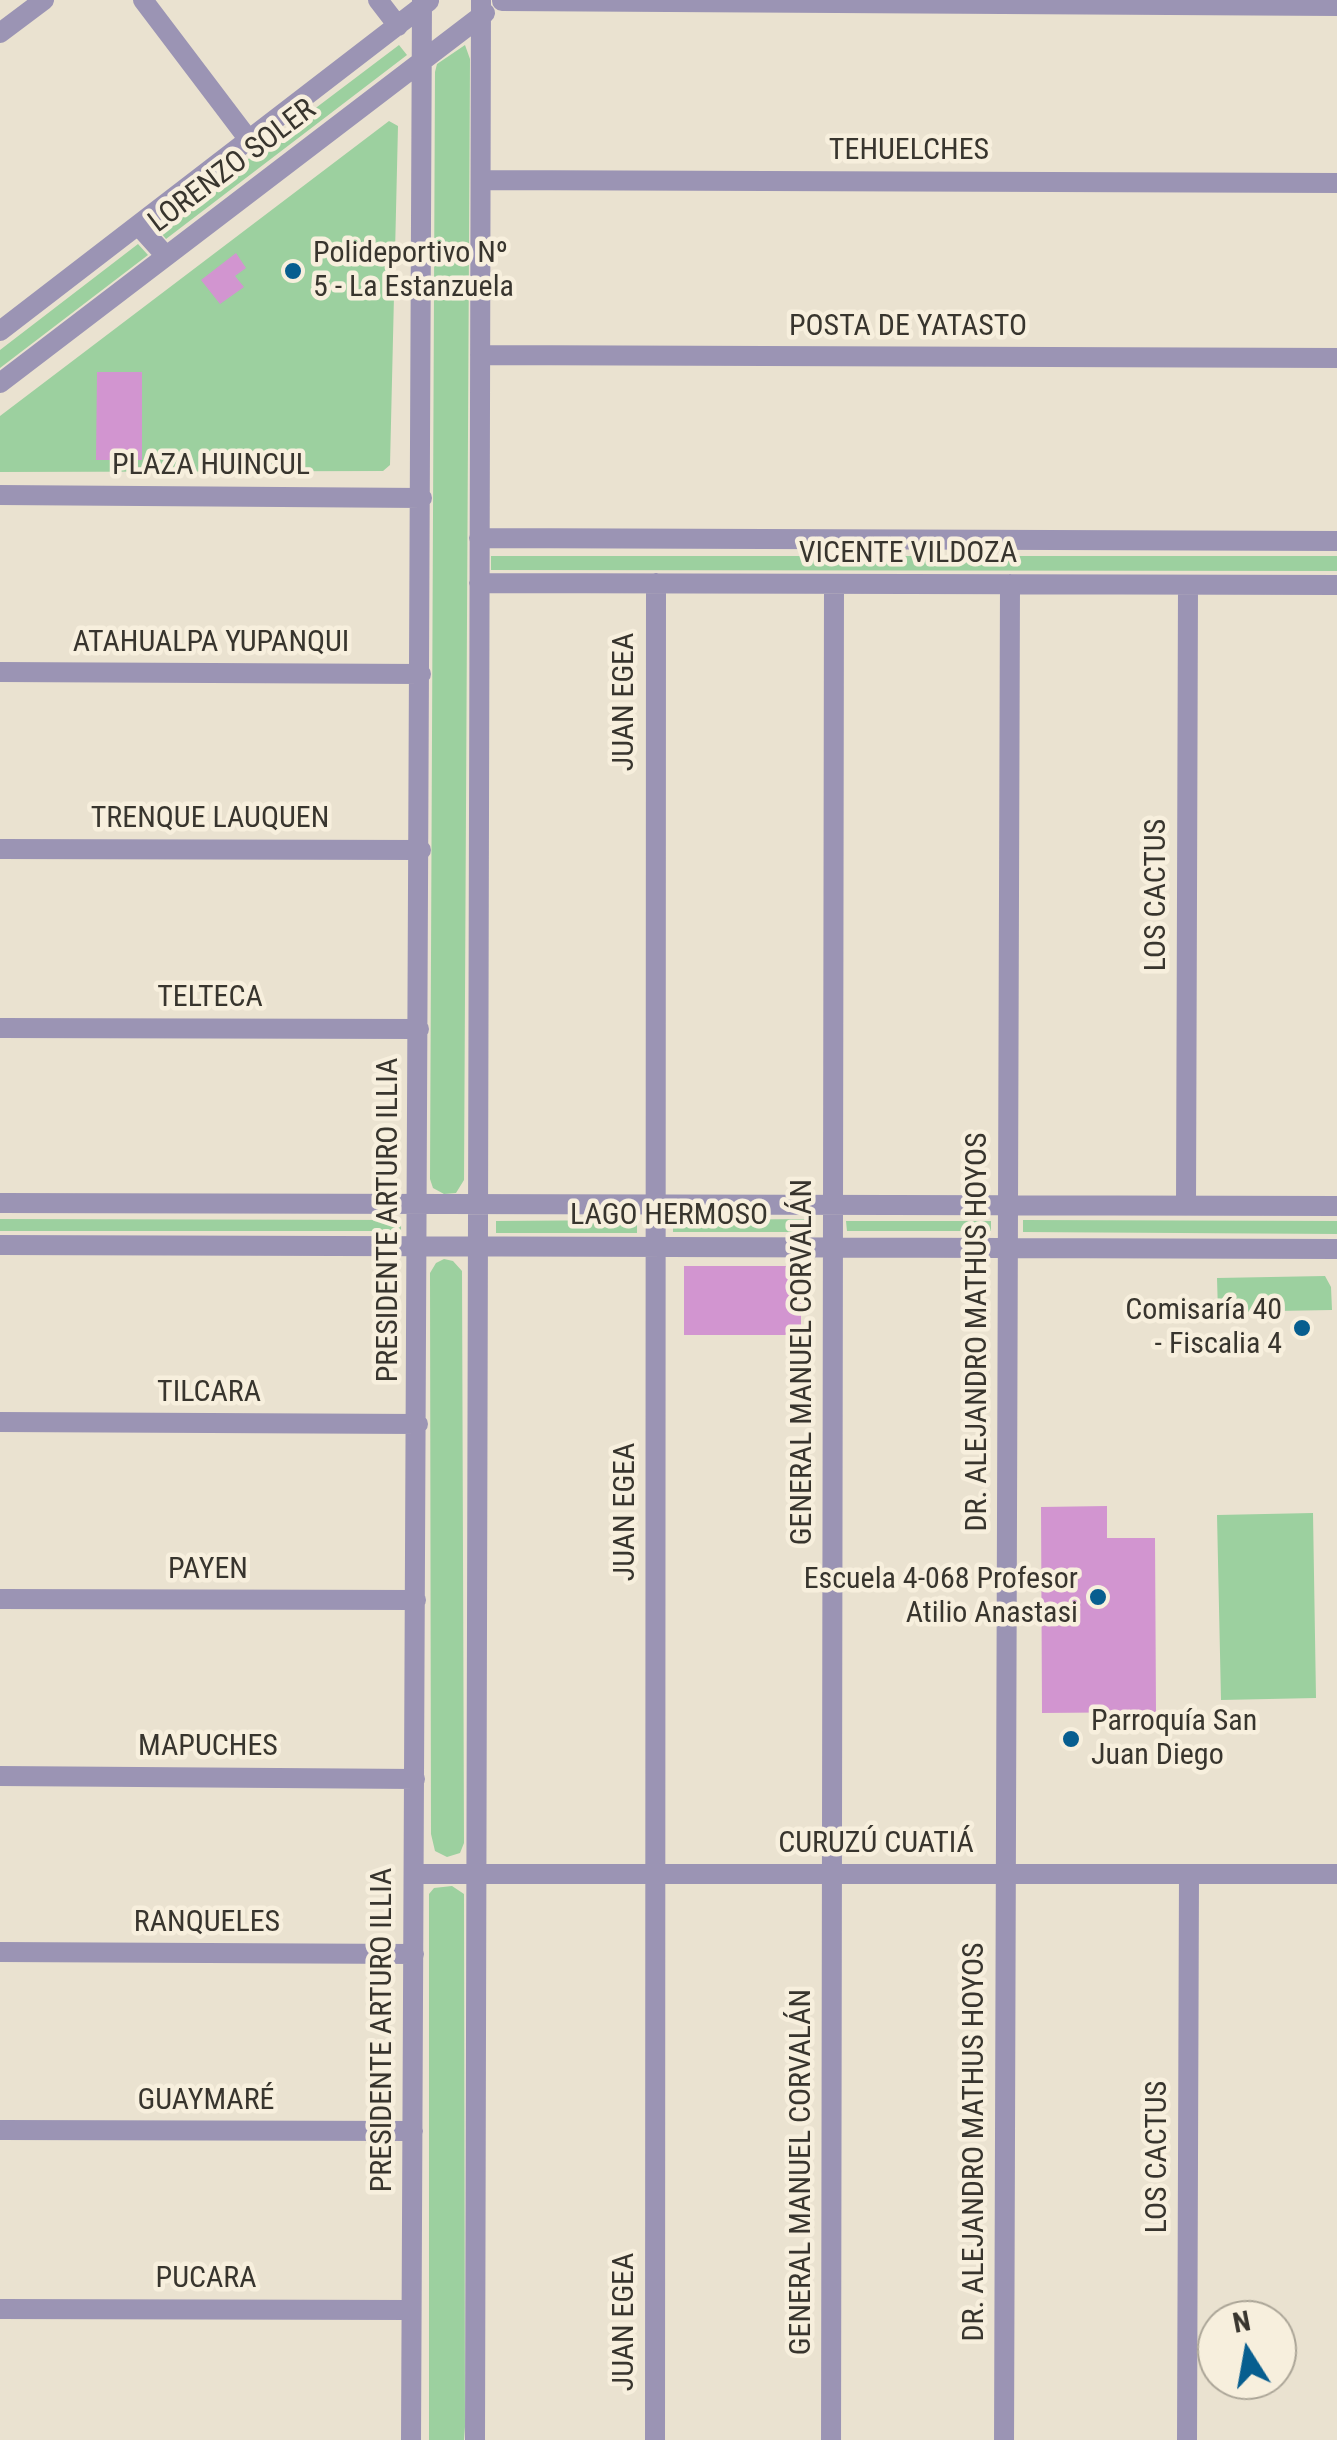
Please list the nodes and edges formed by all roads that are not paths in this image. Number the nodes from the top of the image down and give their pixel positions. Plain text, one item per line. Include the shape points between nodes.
1 (44, 0) edge
2 (143, 0) edge
3 (378, 0) edge
4 (502, 0) edge
5 (425, 2) edge
6 (1337, 6) edge
7 (480, 8) edge
8 (398, 26) junction
9 (0, 32) edge
10 (423, 60) junction
11 (249, 140) junction
12 (481, 180) junction
13 (1337, 183) edge
14 (138, 225) junction
15 (166, 256) junction
16 (0, 331) edge
17 (480, 355) junction
18 (1337, 358) edge
19 (0, 382) edge
20 (0, 495) edge
21 (422, 498) junction
22 (479, 538) junction
23 (1337, 541) edge
24 (479, 582) junction
25 (656, 583) junction
26 (834, 584) junction
27 (1010, 584) junction
28 (1337, 585) edge
29 (1188, 586) junction
30 (0, 672) edge
31 (421, 674) junction
32 (0, 849) edge
33 (421, 850) junction
34 (0, 1028) edge
35 (420, 1029) junction
36 (0, 1203) edge
37 (419, 1204) junction
38 (478, 1204) junction
39 (655, 1204) junction
40 (833, 1204) junction
41 (1008, 1205) junction
42 (1186, 1206) junction
43 (1337, 1206) edge
44 (0, 1245) edge
45 (478, 1246) junction
46 (656, 1246) junction
47 (834, 1246) junction
48 (1008, 1246) junction
49 (418, 1247) junction
50 (1337, 1248) edge
51 (0, 1422) edge
52 (418, 1424) junction
53 (0, 1599) edge
54 (416, 1600) junction
55 (0, 1776) edge
56 (415, 1779) junction
57 (414, 1874) junction
58 (477, 1874) junction
59 (655, 1874) junction
60 (832, 1874) junction
61 (1006, 1874) junction
62 (1189, 1874) junction
63 (1337, 1874) edge
64 (0, 1952) edge
65 (414, 1954) junction
66 (0, 2130) edge
67 (412, 2131) junction
68 (0, 2308) edge
69 (412, 2310) junction
70 (411, 2440) edge
71 (476, 2440) edge
72 (655, 2440) edge
73 (831, 2440) edge
74 (1004, 2440) edge
75 (1187, 2440) edge

1 - 9 street
2 - 11 street
3 - 8 street
4 - 6 street
4 - 7 street, LORENZO SOLER
5 - 8 street, LORENZO SOLER
5 - 10 street, PRESIDENTE ARTURO ILLIA
7 - 10 street, LORENZO SOLER
7 - 12 street
8 - 11 street, LORENZO SOLER
10 - 15 street, LORENZO SOLER
10 - 21 street, PRESIDENTE ARTURO ILLIA
11 - 14 street, LORENZO SOLER
12 - 13 street, TEHUELCHES
12 - 17 street
14 - 15 street
14 - 16 street, LORENZO SOLER
15 - 19 street, LORENZO SOLER
17 - 18 street, POSTA DE YATASTO
17 - 22 street
20 - 21 street, PLAZA HUINCUL
21 - 31 street, PRESIDENTE ARTURO ILLIA
22 - 23 street, VICENTE VILDOZA
22 - 24 street
24 - 25 street, VICENTE VILDOZA
24 - 38 street
25 - 26 street, VICENTE VILDOZA
25 - 39 street, JUAN EGEA
26 - 27 street, VICENTE VILDOZA
26 - 40 street, GENERAL MANUEL CORVALÁN
27 - 29 street, VICENTE VILDOZA
27 - 41 street, DR. ALEJANDRO MATHUS HOYOS
28 - 29 street, VICENTE VILDOZA
29 - 42 street, LOS CACTUS
30 - 31 street, ATAHUALPA YUPANQUI
31 - 33 street, PRESIDENTE ARTURO ILLIA
32 - 33 street, TRENQUE LAUQUEN
33 - 35 street, PRESIDENTE ARTURO ILLIA
34 - 35 street, TELTECA
35 - 37 street, PRESIDENTE ARTURO ILLIA
36 - 37 street, LAGO HERMOSO
37 - 38 street, LAGO HERMOSO
37 - 49 street, PRESIDENTE ARTURO ILLIA
38 - 39 street, LAGO HERMOSO
38 - 45 street
39 - 40 street, LAGO HERMOSO
39 - 46 street, JUAN EGEA
40 - 41 street, LAGO HERMOSO
40 - 47 street, GENERAL MANUEL CORVALÁN
41 - 42 street, LAGO HERMOSO
41 - 48 street, DR. ALEJANDRO MATHUS HOYOS
42 - 43 street, LAGO HERMOSO
44 - 49 street, LAGO HERMOSO
45 - 46 street, LAGO HERMOSO
45 - 49 street, LAGO HERMOSO
45 - 58 street
46 - 47 street, LAGO HERMOSO
46 - 59 street, JUAN EGEA
47 - 48 street, LAGO HERMOSO
47 - 60 street, GENERAL MANUEL CORVALÁN
48 - 50 street, LAGO HERMOSO
48 - 61 street, DR. ALEJANDRO MATHUS HOYOS
49 - 52 street, PRESIDENTE ARTURO ILLIA
51 - 52 street, TILCARA
52 - 54 street, PRESIDENTE ARTURO ILLIA
53 - 54 street, PAYEN
54 - 56 street, PRESIDENTE ARTURO ILLIA
55 - 56 street, MAPUCHES
56 - 57 street, PRESIDENTE ARTURO ILLIA
57 - 58 street, CURUZÚ CUATIÁ
57 - 65 street, PRESIDENTE ARTURO ILLIA
58 - 59 street, CURUZÚ CUATIÁ
58 - 71 street
59 - 60 street, CURUZÚ CUATIÁ
59 - 72 street, JUAN EGEA
60 - 61 street, CURUZÚ CUATIÁ
60 - 73 street, GENERAL MANUEL CORVALÁN
61 - 62 street, CURUZÚ CUATIÁ
61 - 74 street, DR. ALEJANDRO MATHUS HOYOS
62 - 63 street, CURUZÚ CUATIÁ
62 - 75 street, LOS CACTUS
64 - 65 street, RANQUELES
65 - 67 street, PRESIDENTE ARTURO ILLIA
66 - 67 street, GUAYMARÉ
67 - 69 street, PRESIDENTE ARTURO ILLIA
68 - 69 street, PUCARA
69 - 70 street, PRESIDENTE ARTURO ILLIA

